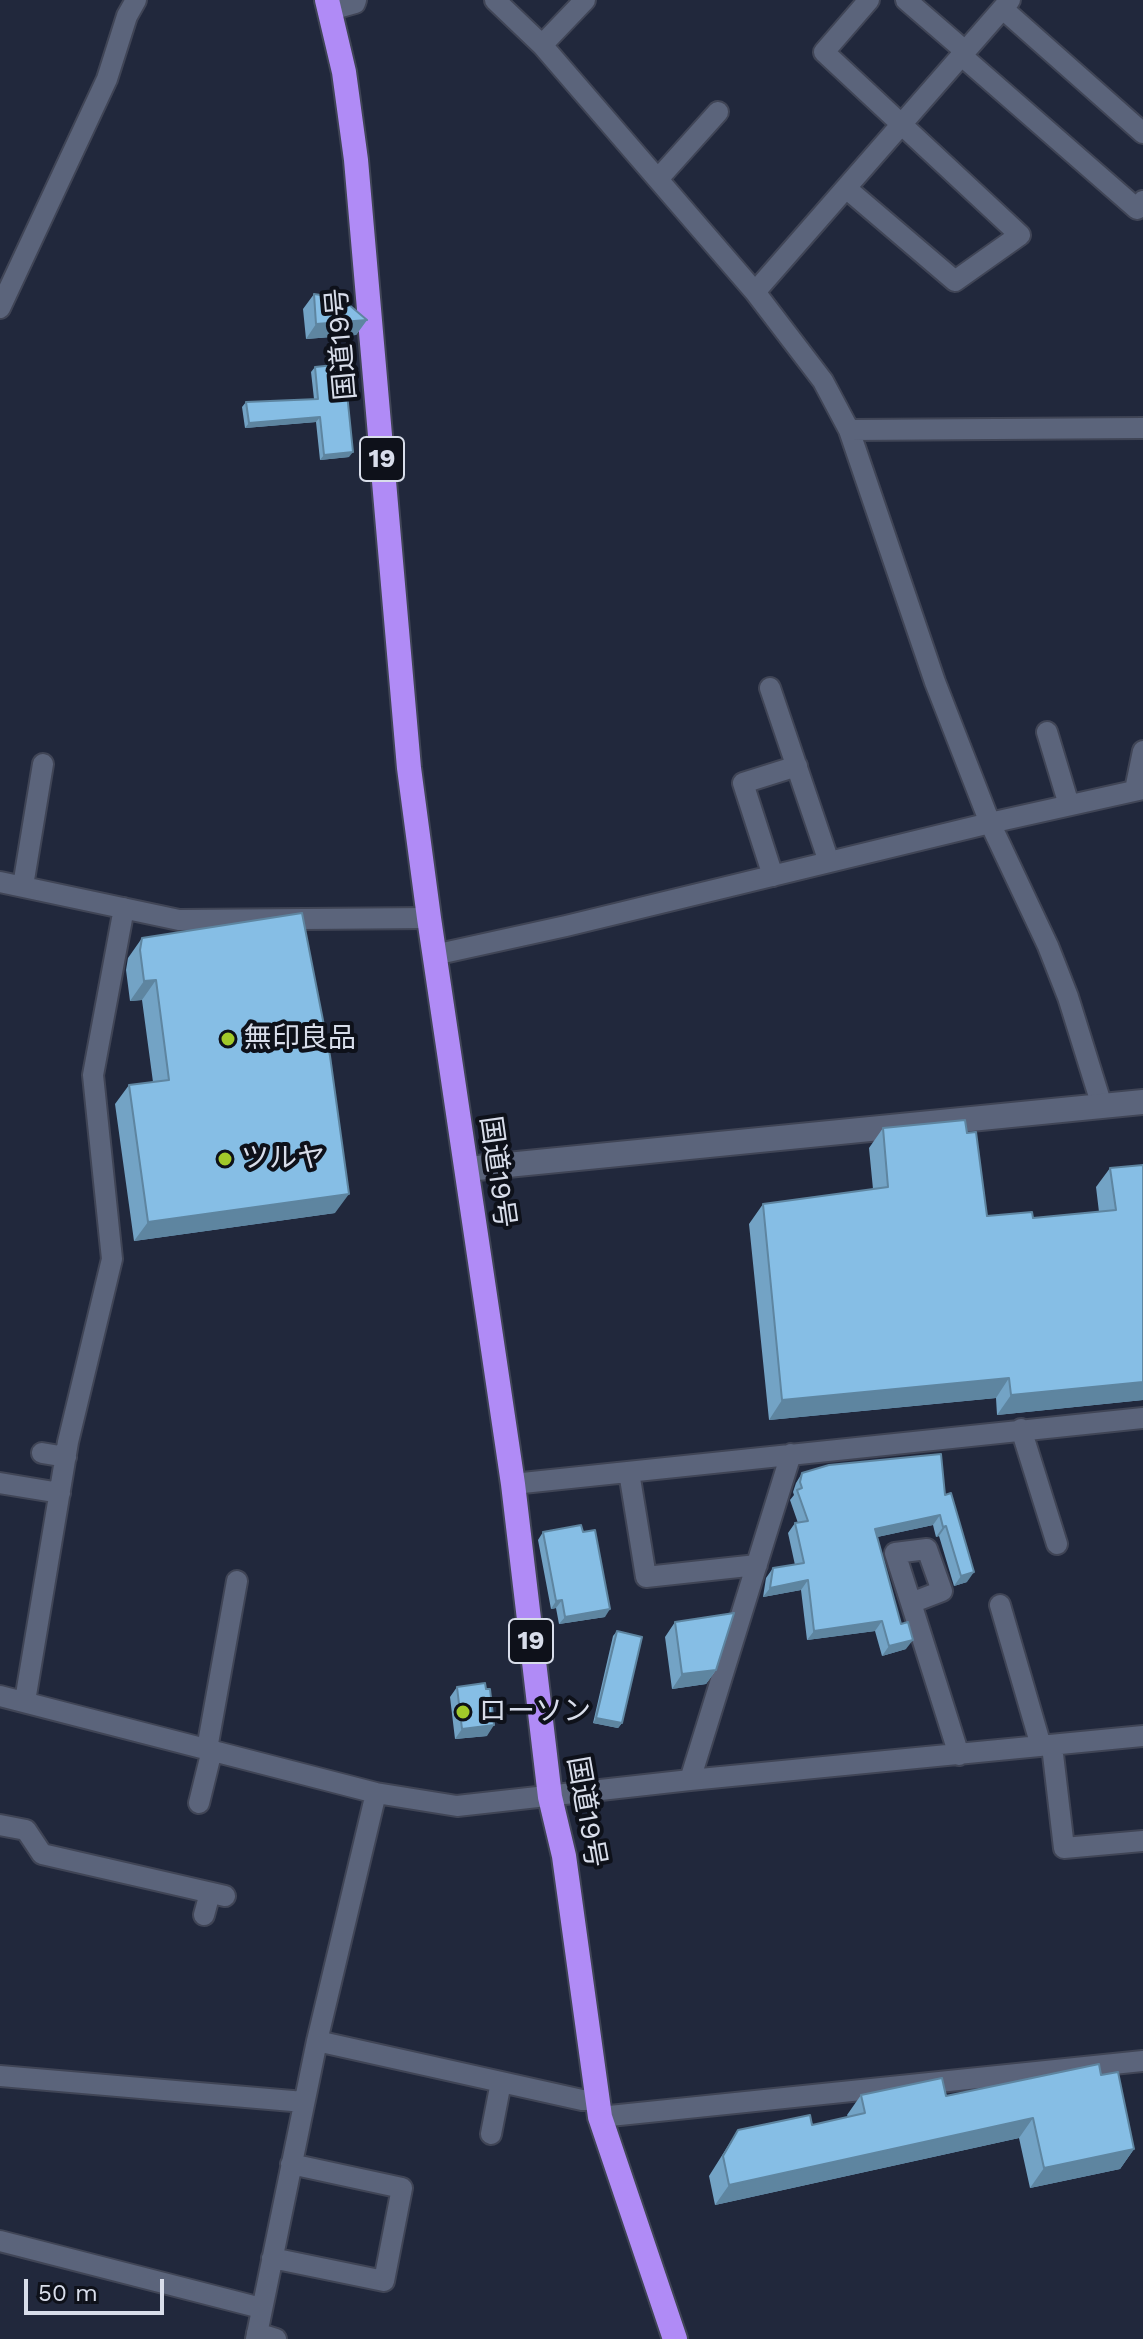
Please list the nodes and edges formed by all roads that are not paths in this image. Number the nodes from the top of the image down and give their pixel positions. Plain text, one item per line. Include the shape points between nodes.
1 (136, 0) edge
2 (356, 0) edge
3 (495, 0) edge
4 (585, 0) edge
5 (869, 0) edge
6 (906, 0) edge
7 (1006, 4) edge
8 (329, 5) edge
9 (542, 45) junction
10 (964, 54) junction
11 (718, 112) dead end
12 (903, 125) junction
13 (1143, 133) edge
14 (658, 179) junction
15 (846, 188) junction
16 (1143, 201) edge
17 (755, 292) junction
18 (0, 308) edge
19 (1143, 428) edge
20 (849, 430) junction
21 (770, 688) dead end
22 (1047, 732) dead end
23 (1143, 751) edge
24 (43, 764) dead end
25 (797, 766) junction
26 (1139, 789) edge
27 (1069, 805) junction
28 (990, 823) junction
29 (829, 862) junction
30 (773, 876) junction
31 (0, 882) edge
32 (23, 886) junction
33 (124, 908) junction
34 (429, 918) junction
35 (434, 955) junction
36 (1143, 1102) edge
37 (1102, 1106) junction
38 (467, 1169) junction
39 (1143, 1418) edge
40 (1021, 1429) junction
41 (42, 1453) dead end
42 (791, 1454) junction
43 (66, 1457) junction
44 (629, 1472) junction
45 (0, 1483) edge
46 (513, 1484) junction
47 (60, 1493) junction
48 (1057, 1544) dead end
49 (757, 1565) junction
50 (237, 1581) dead end
51 (911, 1603) dead end
52 (1000, 1605) dead end
53 (0, 1696) edge
54 (25, 1701) junction
55 (1143, 1736) edge
56 (1046, 1746) junction
57 (209, 1750) junction
58 (959, 1755) junction
59 (690, 1780) junction
60 (376, 1793) junction
61 (550, 1797) junction
62 (198, 1804) dead end
63 (0, 1825) edge
64 (1143, 1841) edge
65 (204, 1915) dead end
66 (317, 2041) junction
67 (1143, 2061) edge
68 (0, 2076) edge
69 (501, 2082) junction
70 (304, 2102) junction
71 (599, 2108) junction
72 (491, 2134) dead end
73 (291, 2164) junction
74 (0, 2241) edge
75 (272, 2258) junction
76 (261, 2308) junction
77 (263, 2337) edge
78 (675, 2339) edge

1 - 18 street via 107,79
2 - 8 street
3 - 9 street
4 - 9 street
5 - 12 street via 824,52
6 - 10 street
7 - 10 street
7 - 13 street
8 - 34 highway, 国道19号 / 19 via 356,160 407,740
9 - 14 street
10 - 12 street
10 - 16 street via 1137,209
11 - 14 street
12 - 15 street
12 - 15 street via 1020,235 955,281
14 - 17 street
15 - 17 street
17 - 20 street via 823,381
19 - 20 street
20 - 28 street via 935,682
21 - 25 street
22 - 27 street
23 - 26 street
24 - 32 street
25 - 29 street
25 - 30 street via 743,783
26 - 27 street
27 - 28 street
28 - 29 street
28 - 37 street via 1063,984
29 - 30 street
30 - 35 street
31 - 32 street
32 - 33 street
33 - 34 street via 179,920
33 - 43 street via 93,1075 112,1259
34 - 35 highway, 国道19号 / 19
35 - 38 highway, 国道19号 / 19
36 - 37 street
37 - 38 street
38 - 46 highway, 国道19号 / 19
39 - 40 street
40 - 42 street
40 - 48 street
41 - 43 street
42 - 44 street
42 - 49 street
43 - 47 street
44 - 46 street
44 - 49 street via 646,1577
45 - 47 street
46 - 61 highway, 国道19号 / 19
47 - 54 street
49 - 59 street
50 - 57 street
51 - 58 street
52 - 56 street
53 - 54 street
54 - 57 street
55 - 56 street
56 - 58 street
56 - 64 street via 1064,1848
57 - 60 street
57 - 62 street
58 - 59 street
59 - 61 street
60 - 61 street via 457,1806
60 - 66 street
61 - 71 highway, 国道19号 / 19 via 564,1856
63 - 65 street via 26,1830 42,1854 218,1894
66 - 69 street
66 - 70 street
67 - 71 street
68 - 70 street
69 - 71 street
69 - 72 street
70 - 73 street
71 - 78 highway, 国道19号 / 19
73 - 75 street
73 - 75 street via 402,2188 384,2281
74 - 76 street
75 - 76 street
76 - 77 street

